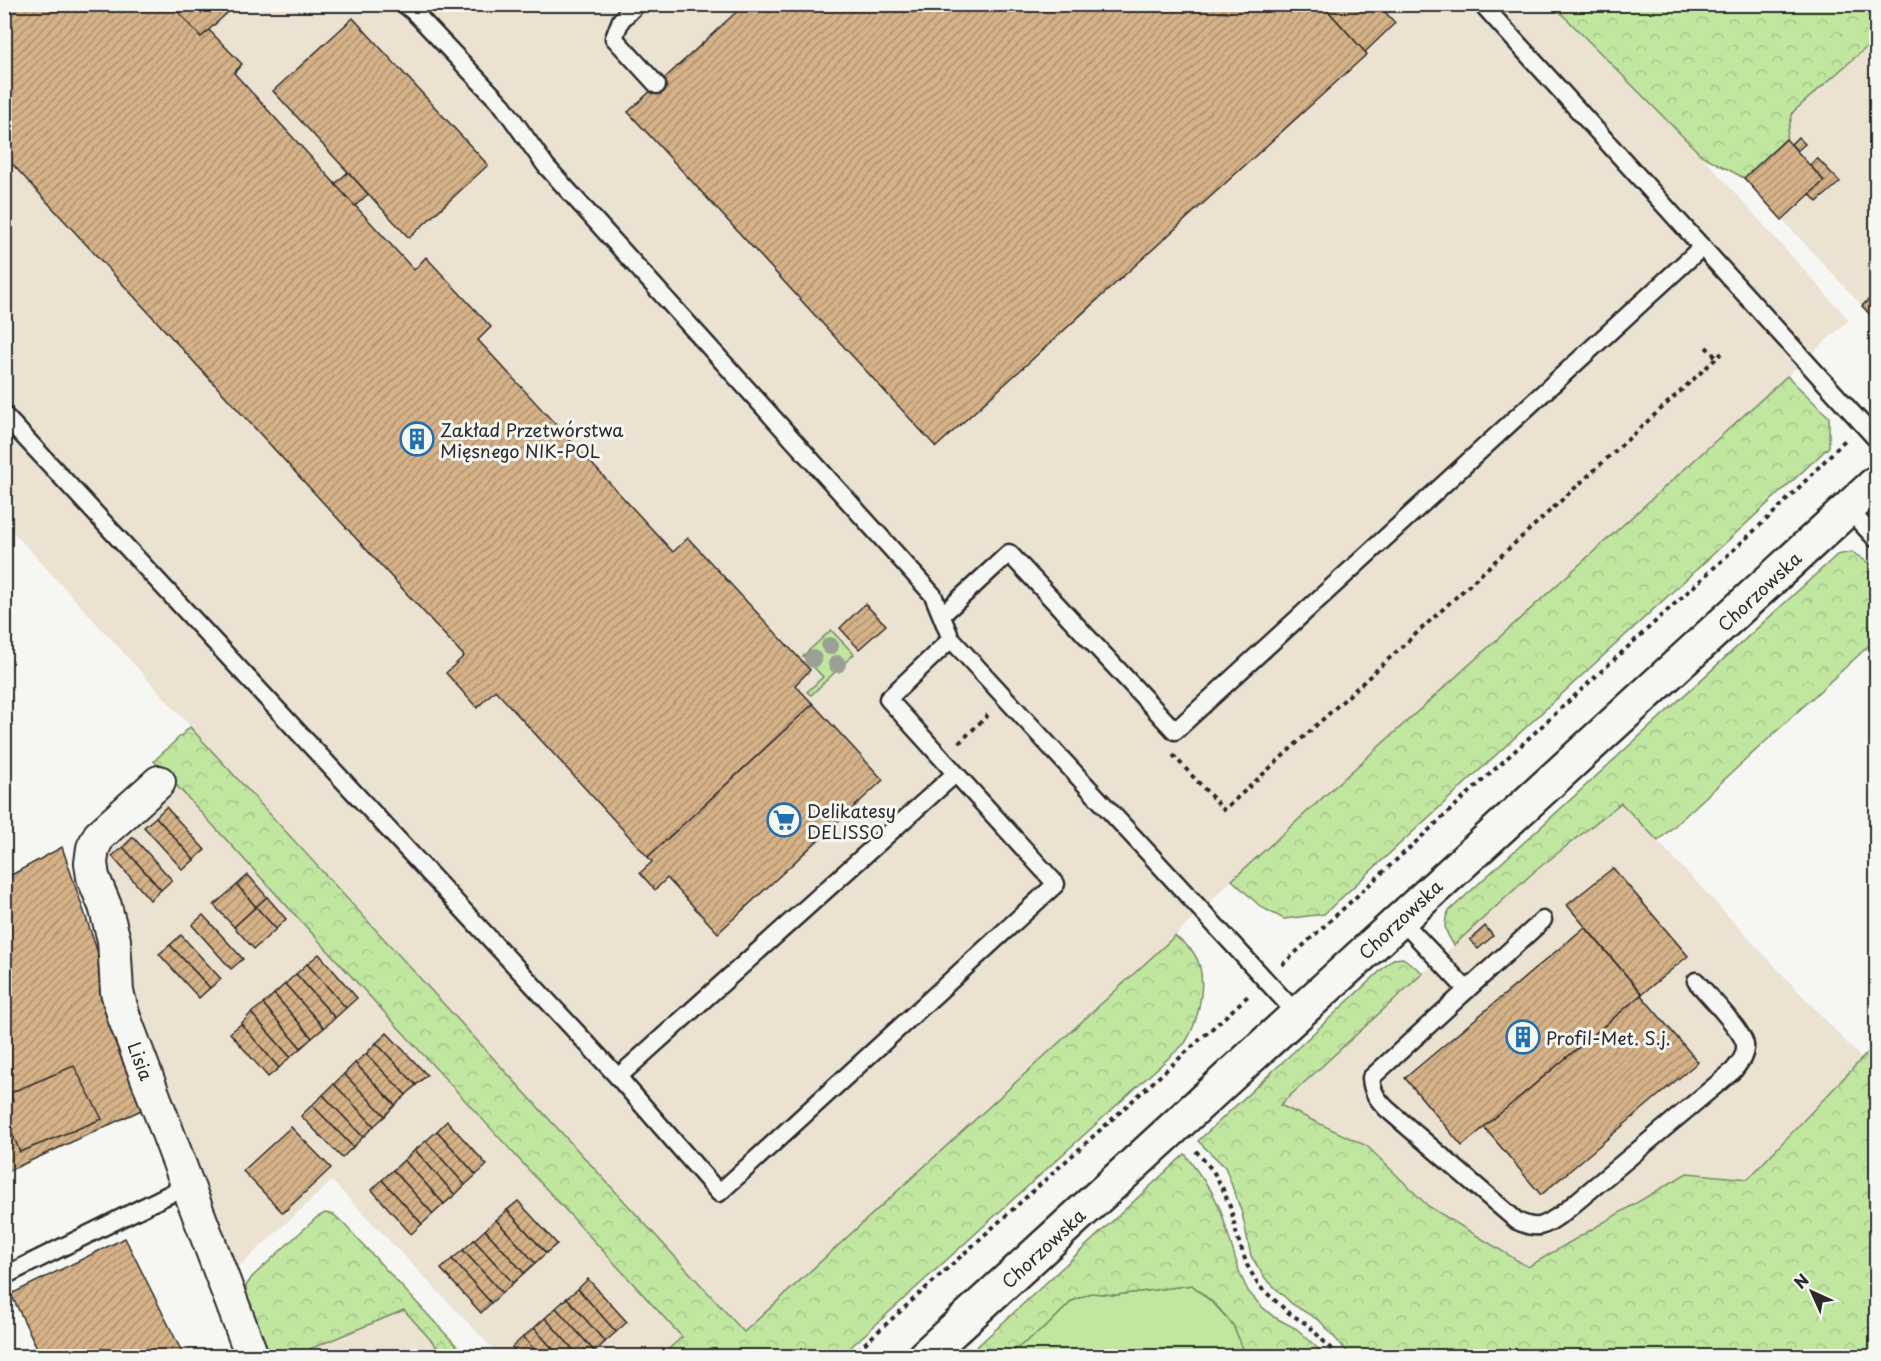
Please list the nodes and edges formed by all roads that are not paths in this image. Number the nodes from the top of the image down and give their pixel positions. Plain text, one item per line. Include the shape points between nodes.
1 (404, 4) edge
2 (637, 4) edge
3 (1482, 4) edge
4 (657, 85) dead end
5 (1702, 247) junction
6 (4, 415) edge
7 (1876, 439) edge
8 (1876, 483) edge
9 (1848, 509) junction
10 (1876, 539) edge
11 (942, 615) junction
12 (951, 639) junction
13 (955, 774) junction
14 (159, 782) dead end
15 (1400, 919) junction
16 (1543, 920) dead end
17 (1696, 981) dead end
18 (1467, 990) junction
19 (1297, 1014) junction
20 (618, 1077) junction
21 (188, 1185) junction
22 (4, 1276) edge
23 (252, 1356) edge
24 (925, 1356) edge

1 - 11 lane via 503,106 546,166 933,595
2 - 4 lane via 621,20 614,38
3 - 5 lane
5 - 7 lane
5 - 11 lane via 1174,731 1009,553
6 - 20 lane
8 - 9 street, Chorzowska
9 - 10 lane
9 - 15 street, Chorzowska
11 - 12 lane
12 - 13 lane via 888,699
12 - 19 lane
13 - 20 lane
13 - 20 lane via 1056,884 719,1193
14 - 21 street, Lisia via 99,836 91,863 112,932 117,992 124,1017
15 - 18 lane
15 - 19 street, Chorzowska
16 - 18 lane
17 - 18 lane via 1738,1031 1745,1043 1744,1057 1734,1070 1563,1213 1546,1224 1530,1227 1517,1221 1387,1109 1371,1088 1371,1078 1382,1066
19 - 24 street, Chorzowska
21 - 22 lane
21 - 23 street, Lisia

